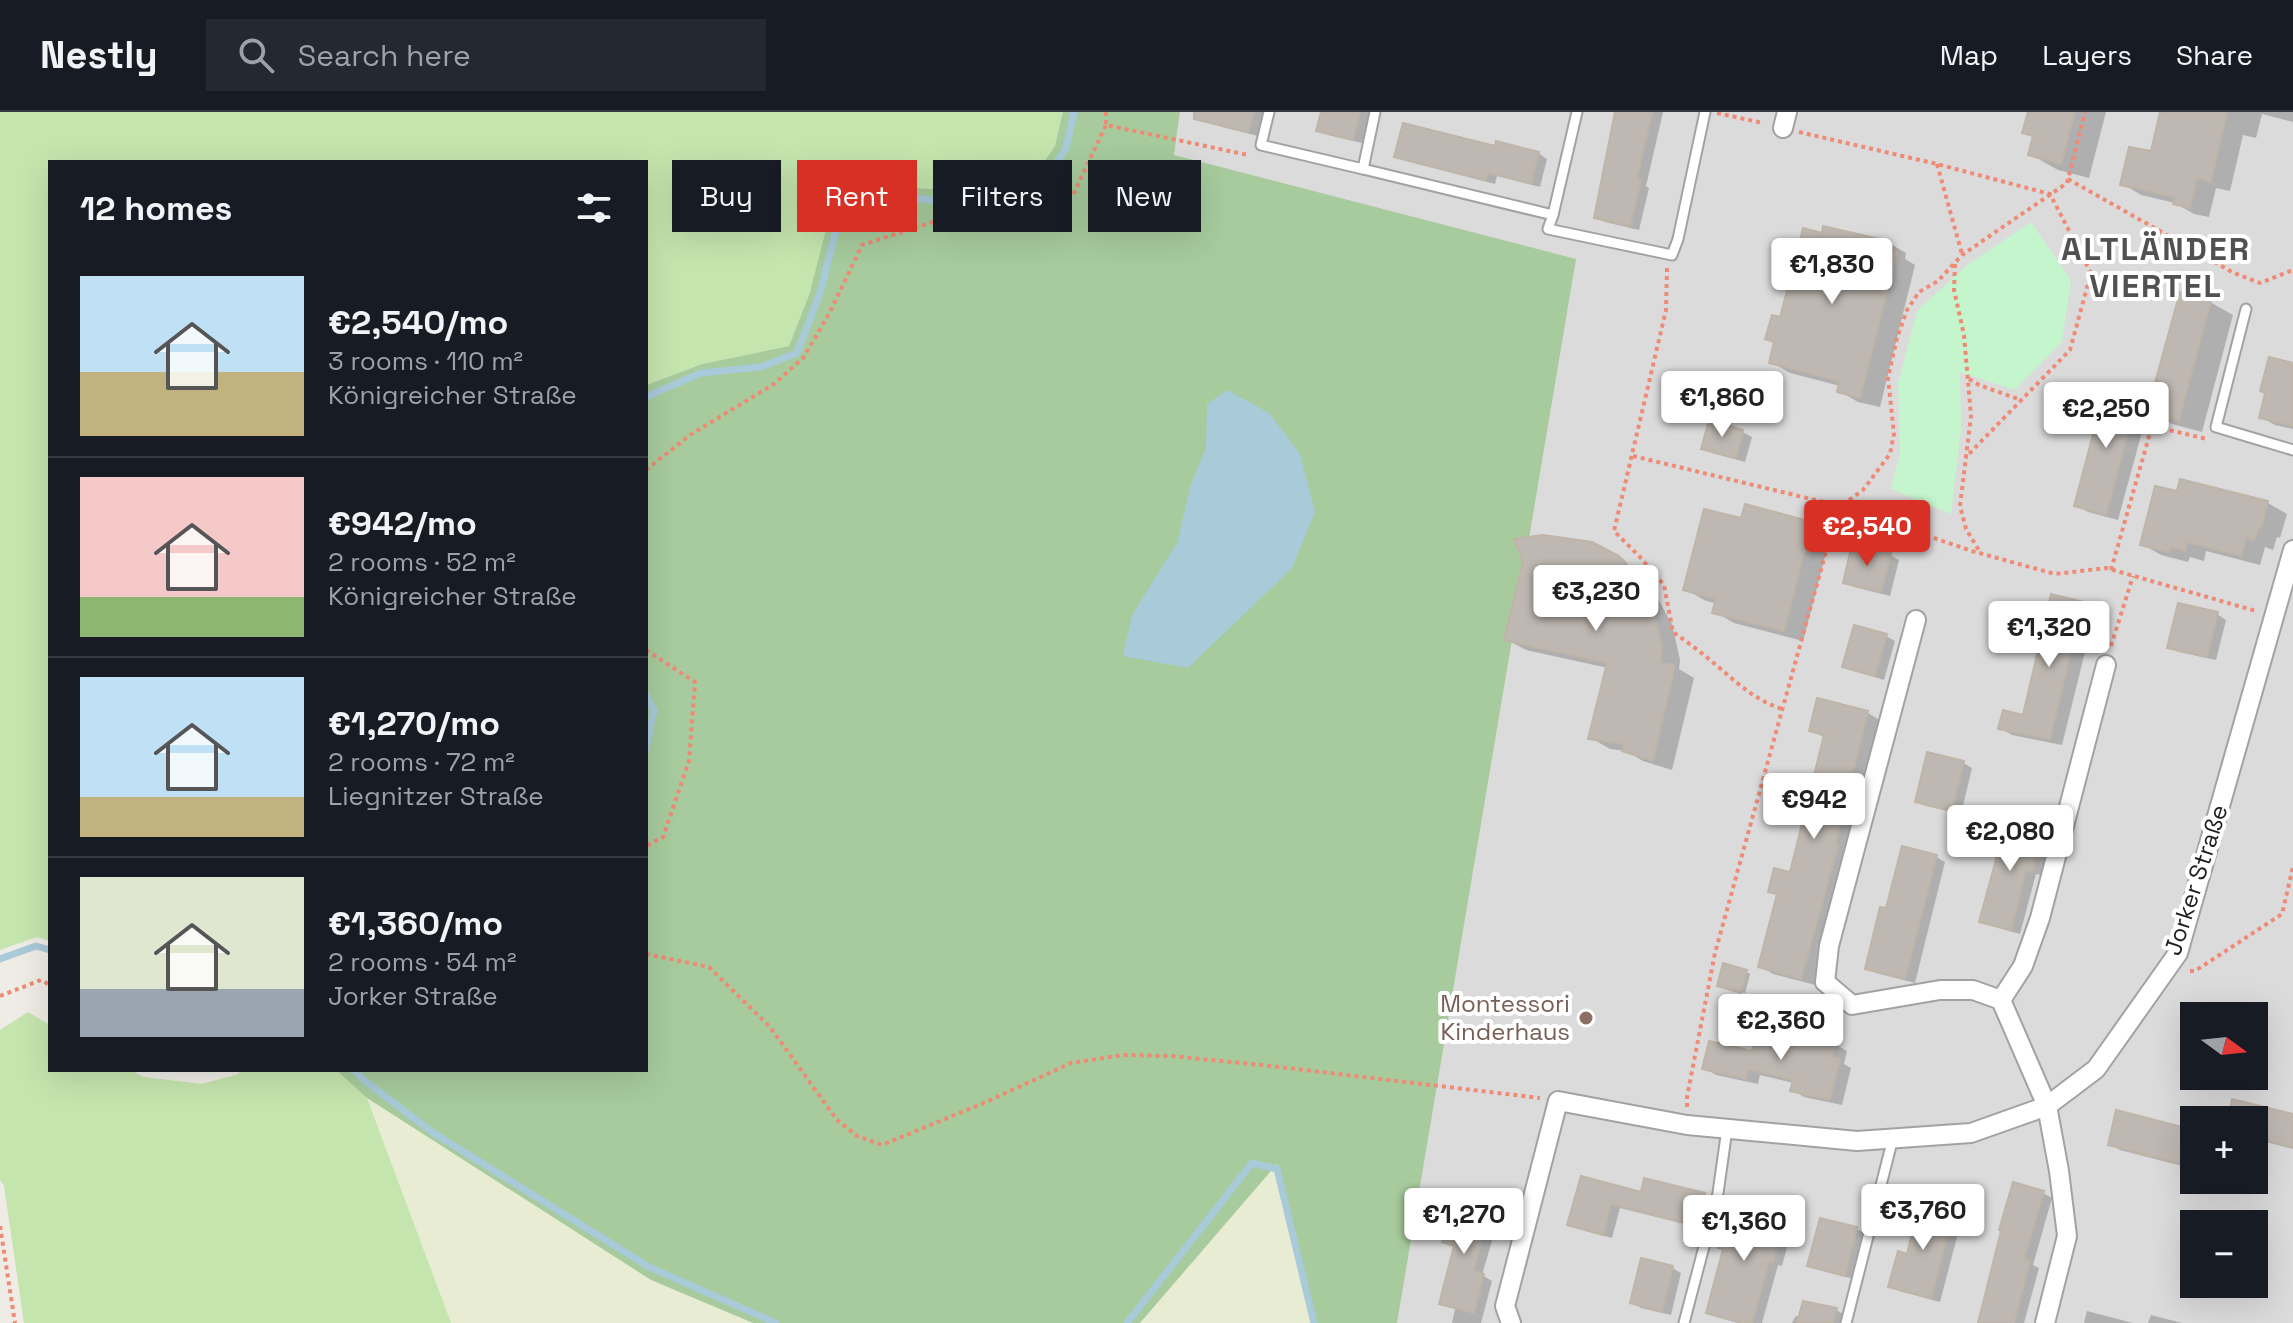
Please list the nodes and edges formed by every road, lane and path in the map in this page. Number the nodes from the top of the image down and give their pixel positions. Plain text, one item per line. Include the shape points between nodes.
1 (1106, 112) edge
2 (1269, 112) edge
3 (1375, 112) edge
4 (1577, 112) edge
5 (1705, 112) edge
6 (1711, 112) edge
7 (2085, 112) edge
8 (1785, 120) edge
9 (1106, 125) junction
10 (1261, 145) junction
11 (1937, 164) junction
12 (1363, 169) junction
13 (2068, 179) junction
14 (2050, 194) junction
15 (1553, 215) junction
16 (1672, 255) junction
17 (1962, 255) junction
18 (1955, 264) junction
19 (2293, 270) edge
20 (2246, 309) dead end
21 (1969, 379) junction
22 (2021, 400) junction
23 (2216, 427) junction
24 (2293, 450) edge
25 (1633, 456) junction
26 (1965, 458) junction
27 (648, 468) edge
28 (1840, 506) junction
29 (2293, 550) edge
30 (1981, 554) junction
31 (2111, 570) junction
32 (2133, 576) junction
33 (2274, 616) junction
34 (1916, 620) dead end
35 (648, 651) edge
36 (2106, 665) joint
37 (1782, 709) junction
38 (648, 845) edge
39 (2293, 867) edge
40 (648, 954) edge
41 (2164, 972) junction
42 (48, 984) edge
43 (0, 996) edge
44 (2001, 1000) junction
45 (1558, 1101) junction
46 (2047, 1106) junction
47 (1687, 1125) junction
48 (1727, 1129) junction
49 (1893, 1138) junction
50 (0, 1226) edge
51 (15, 1323) edge
52 (1511, 1323) edge
53 (1684, 1323) edge
54 (1846, 1323) edge
55 (2045, 1323) edge

1 - 9 path
2 - 10 lane
3 - 12 lane
4 - 15 lane
5 - 16 lane
6 - 8 path
7 - 13 path
8 - 11 path
9 - 10 path via 1258,157
9 - 27 path via 1073,195 1033,220 936,221 862,245 804,357 774,384 690,435
10 - 12 lane
11 - 14 path
11 - 17 path
12 - 15 lane
13 - 14 path
13 - 19 path via 2234,273 2260,283
14 - 17 path
14 - 22 path via 2091,273 2070,350
15 - 16 lane via 1548,229
16 - 25 path via 1666,271 1666,310
17 - 18 path
18 - 21 path via 1954,290
18 - 28 path via 1919,292 1907,310 1888,378 1894,434 1890,454 1863,490
20 - 23 lane
21 - 22 path
21 - 26 path
22 - 26 path
23 - 24 lane
23 - 31 path via 2207,439 2152,426
25 - 28 path
25 - 37 path via 1614,531 1664,585 1673,632 1744,690
26 - 30 path via 1960,506
28 - 30 path
28 - 37 path
29 - 33 street, Jorker Straße
30 - 31 path via 2055,574
31 - 32 path
32 - 33 path
32 - 36 path
33 - 41 street, Jorker Straße via 2178,953
34 - 44 street via 1829,946 1825,982 1852,1005 1940,990 1973,990
35 - 38 path via 695,682 689,761 663,837
36 - 44 street via 2040,918 2023,966
37 - 47 path via 1715,953 1687,1097
39 - 41 path via 2282,914 2195,971
40 - 45 path via 709,967 770,1027 837,1120 857,1136 882,1145 1071,1063 1123,1055 1271,1066
41 - 46 street, Jorker Straße via 2096,1069
42 - 43 path via 41,980
44 - 46 street
45 - 47 street, Jorker Straße
45 - 52 street via 1505,1306
46 - 49 street, Jorker Straße via 1971,1133
46 - 55 street via 2067,1236
47 - 48 street, Jorker Straße
48 - 49 street, Jorker Straße via 1857,1141
48 - 53 lane via 1718,1193
49 - 54 lane
50 - 51 path

